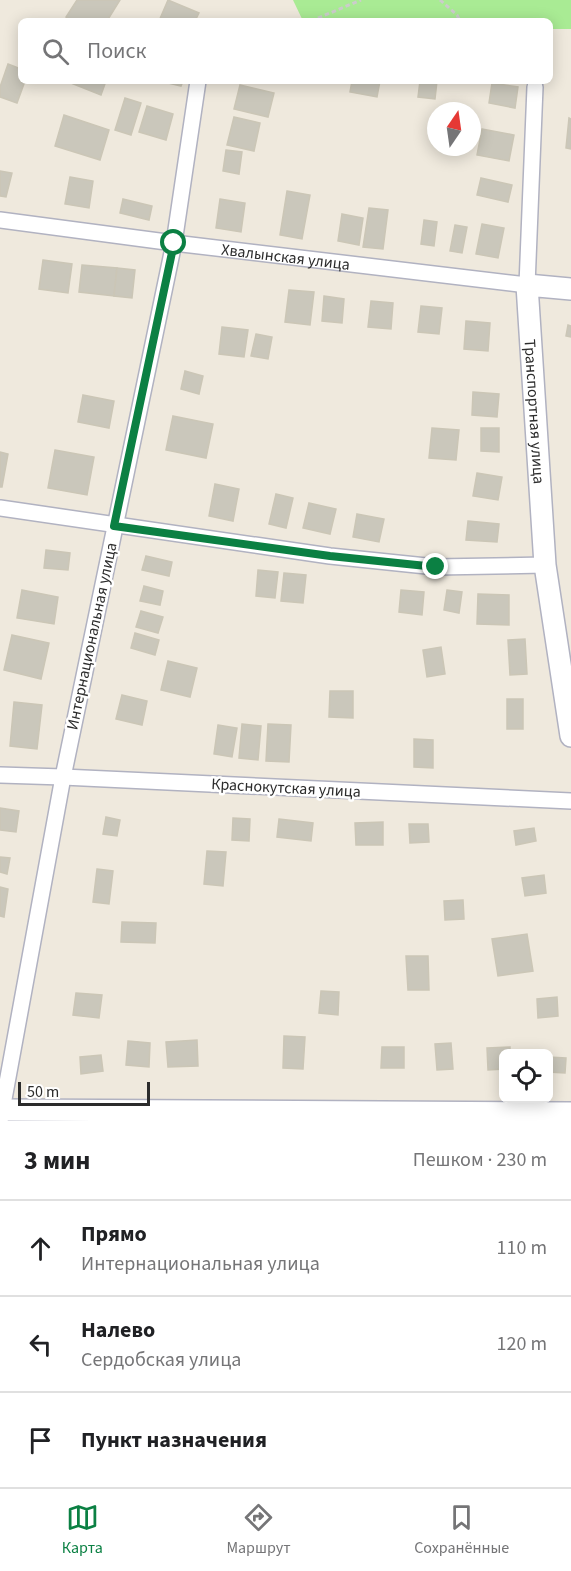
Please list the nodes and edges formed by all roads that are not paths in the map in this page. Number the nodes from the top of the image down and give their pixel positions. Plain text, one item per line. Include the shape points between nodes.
1 (198, 84) edge
2 (535, 87) dead end
3 (0, 220) edge
4 (174, 243) junction
5 (527, 285) junction
6 (571, 290) edge
7 (0, 508) edge
8 (114, 526) junction
9 (545, 565) junction
10 (571, 736) edge
11 (0, 775) edge
12 (63, 777) junction
13 (571, 801) edge
14 (571, 1113) edge
15 (1, 1114) edge

1 - 4 street, Интернациональная улица
2 - 5 street, Транспортная улица
3 - 4 street, Хвалынская улица
4 - 5 street, Хвалынская улица
4 - 8 street, Интернациональная улица
5 - 6 street, Хвалынская улица
5 - 9 street, Транспортная улица
7 - 8 street
8 - 9 street via 436,567
8 - 12 street, Интернациональная улица
9 - 10 street, Транспортная улица
11 - 12 street, Краснокутская улица
12 - 13 street, Краснокутская улица
12 - 15 street, Интернациональная улица
14 - 15 street

